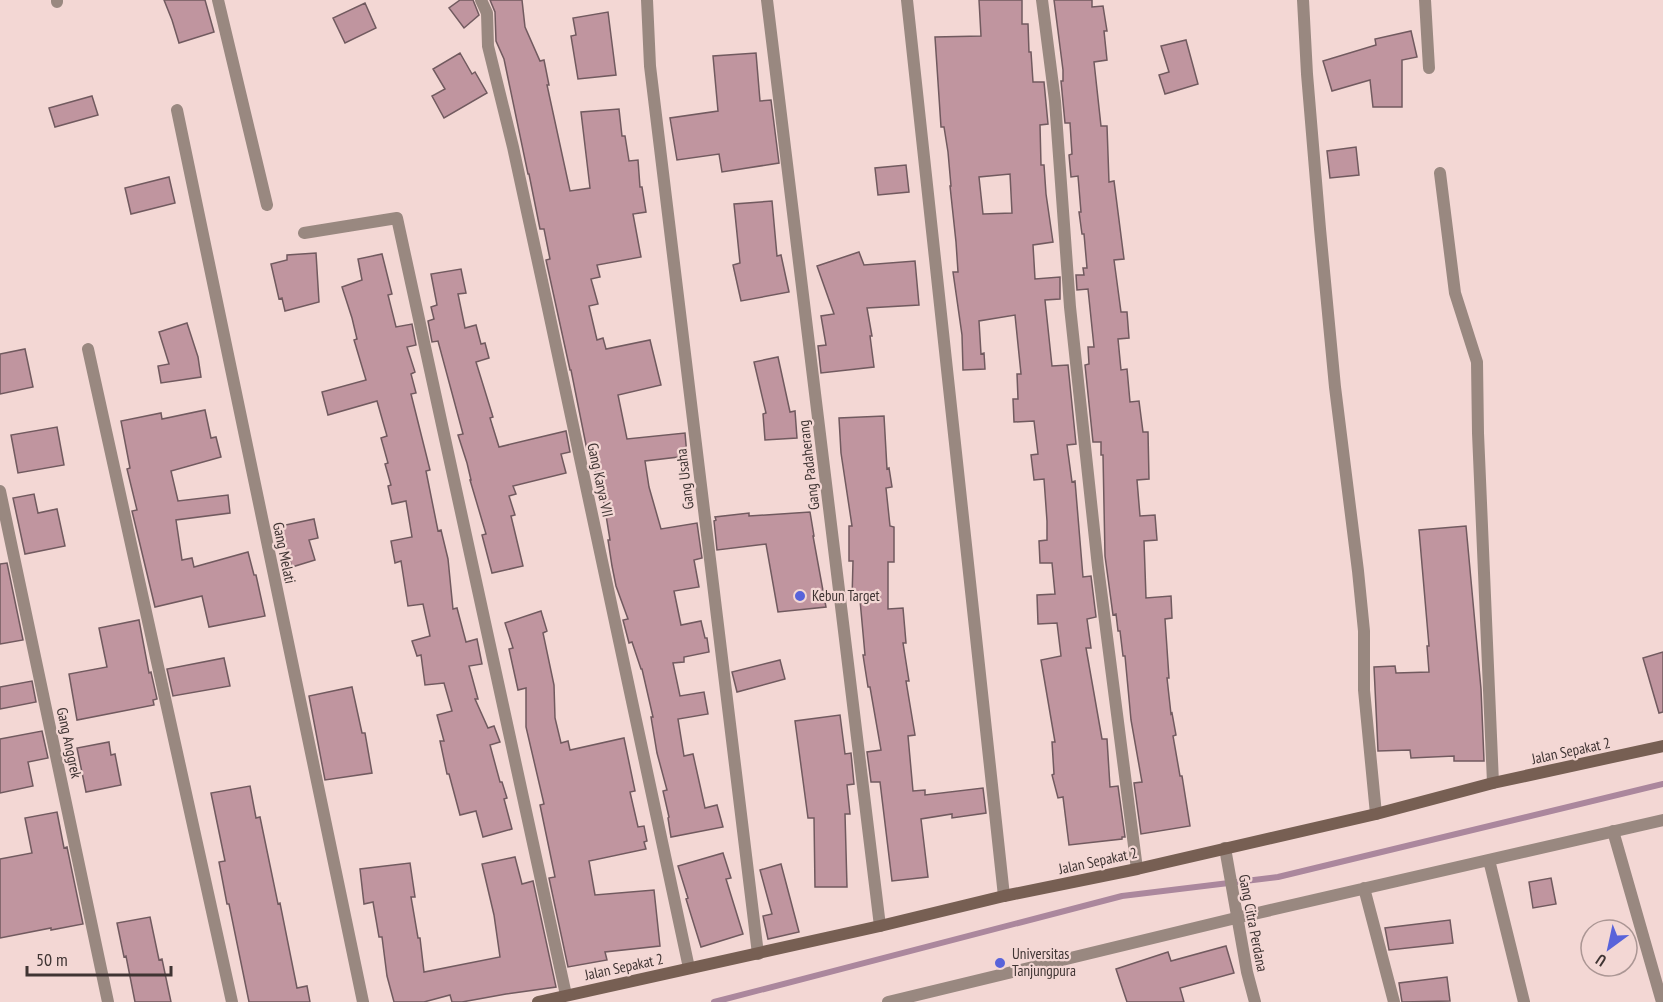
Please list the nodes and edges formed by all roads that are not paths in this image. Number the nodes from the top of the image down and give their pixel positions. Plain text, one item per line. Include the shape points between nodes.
1 (218, 0) edge
2 (481, 0) edge
3 (647, 0) edge
4 (767, 0) edge
5 (907, 0) edge
6 (1042, 0) edge
7 (1303, 0) edge
8 (1425, 0) edge
9 (1430, 68) dead end
10 (177, 110) dead end
11 (1440, 173) dead end
12 (267, 205) dead end
13 (304, 233) dead end
14 (88, 349) dead end
15 (0, 491) edge
16 (1663, 746) edge
17 (1493, 783) junction
18 (1376, 814) junction
19 (1663, 820) edge
20 (1613, 831) junction
21 (1224, 848) junction
22 (1489, 860) junction
23 (1137, 869) junction
24 (1364, 888) junction
25 (1004, 897) junction
26 (1236, 918) junction
27 (880, 926) junction
28 (758, 954) junction
29 (689, 968) junction
30 (566, 995) junction
31 (108, 1002) edge
32 (232, 1002) edge
33 (363, 1002) edge
34 (538, 1002) edge
35 (888, 1002) edge
36 (1256, 1002) edge
37 (1394, 1002) edge
38 (1524, 1002) edge
39 (1662, 1002) edge

1 - 12 street
2 - 29 street, Gang Karya VII via 487,13 488,46
3 - 28 street, Gang Usaha via 651,77
4 - 27 street, Gang Padaherang
5 - 25 street
6 - 23 street via 1055,101 1072,330
7 - 18 street via 1335,387 1363,621 1364,690
8 - 9 street
10 - 33 street, Gang Melati
11 - 17 street via 1455,292 1477,362
13 - 30 street via 397,218
14 - 32 street
15 - 31 street, Gang Anggrek
16 - 17 street, Jalan Sepakat 2
17 - 18 street, Jalan Sepakat 2
18 - 21 street, Jalan Sepakat 2
19 - 20 street
20 - 22 street
20 - 39 street
21 - 23 street, Jalan Sepakat 2
21 - 26 street, Gang Citra Perdana
22 - 24 street
22 - 38 street
23 - 25 street, Jalan Sepakat 2
24 - 26 street
24 - 37 street
25 - 27 street, Jalan Sepakat 2
26 - 35 street
26 - 36 street, Gang Citra Perdana
27 - 28 street, Jalan Sepakat 2
28 - 29 street, Jalan Sepakat 2
29 - 30 street, Jalan Sepakat 2
30 - 34 street, Jalan Sepakat 2

